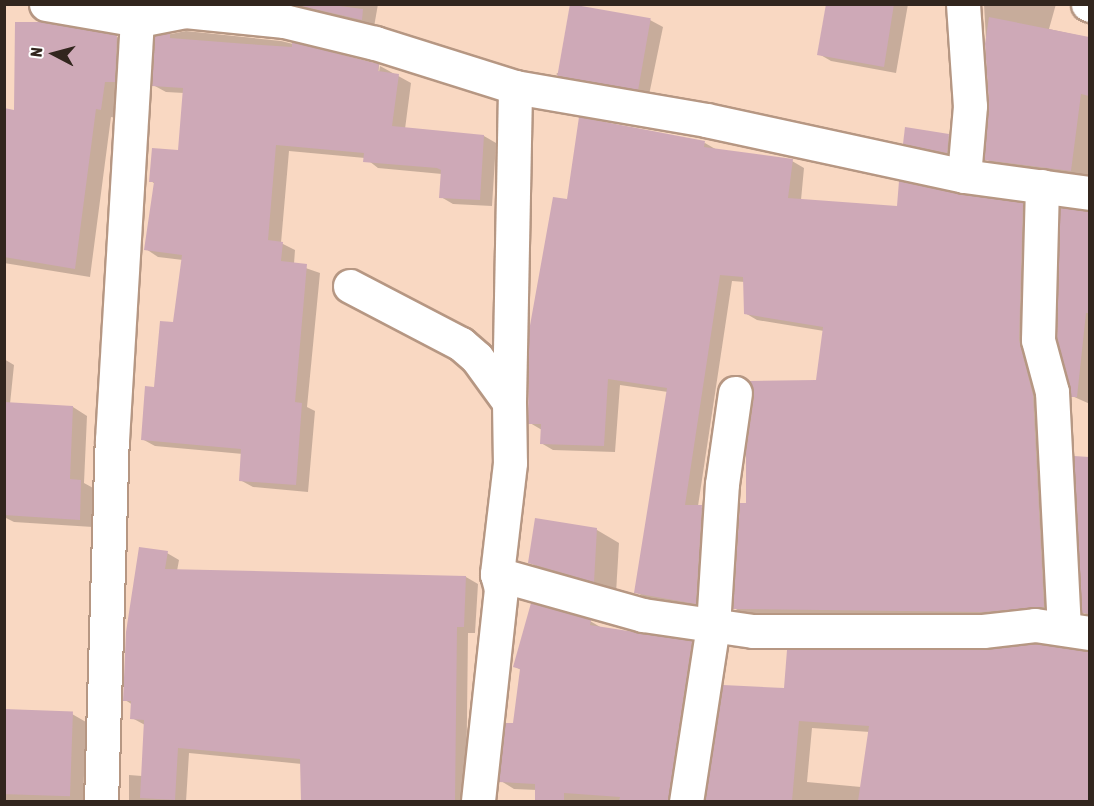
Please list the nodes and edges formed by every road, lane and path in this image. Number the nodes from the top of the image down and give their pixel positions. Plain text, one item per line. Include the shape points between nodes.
1 (46, 4) edge
2 (963, 4) edge
3 (139, 12) edge
4 (515, 87) junction
5 (964, 176) junction
6 (1042, 186) junction
7 (1089, 193) edge
8 (350, 286) dead end
9 (735, 393) dead end
10 (510, 402) junction
11 (497, 574) junction
12 (713, 626) junction
13 (1077, 631) edge
14 (101, 801) edge
15 (478, 801) edge
16 (686, 801) edge

1 - 3 street
2 - 5 street via 970,106
3 - 4 street via 184,11 284,21 375,43
3 - 14 street via 112,441
4 - 5 street via 706,120
4 - 10 street
5 - 6 street
6 - 7 street
6 - 13 street via 1038,340 1052,392
8 - 10 street via 460,344 477,357
9 - 12 street via 722,484
10 - 11 street via 510,463
11 - 12 street via 643,615
11 - 15 street via 501,590
12 - 13 street via 753,631 868,633 1035,625
12 - 16 street

